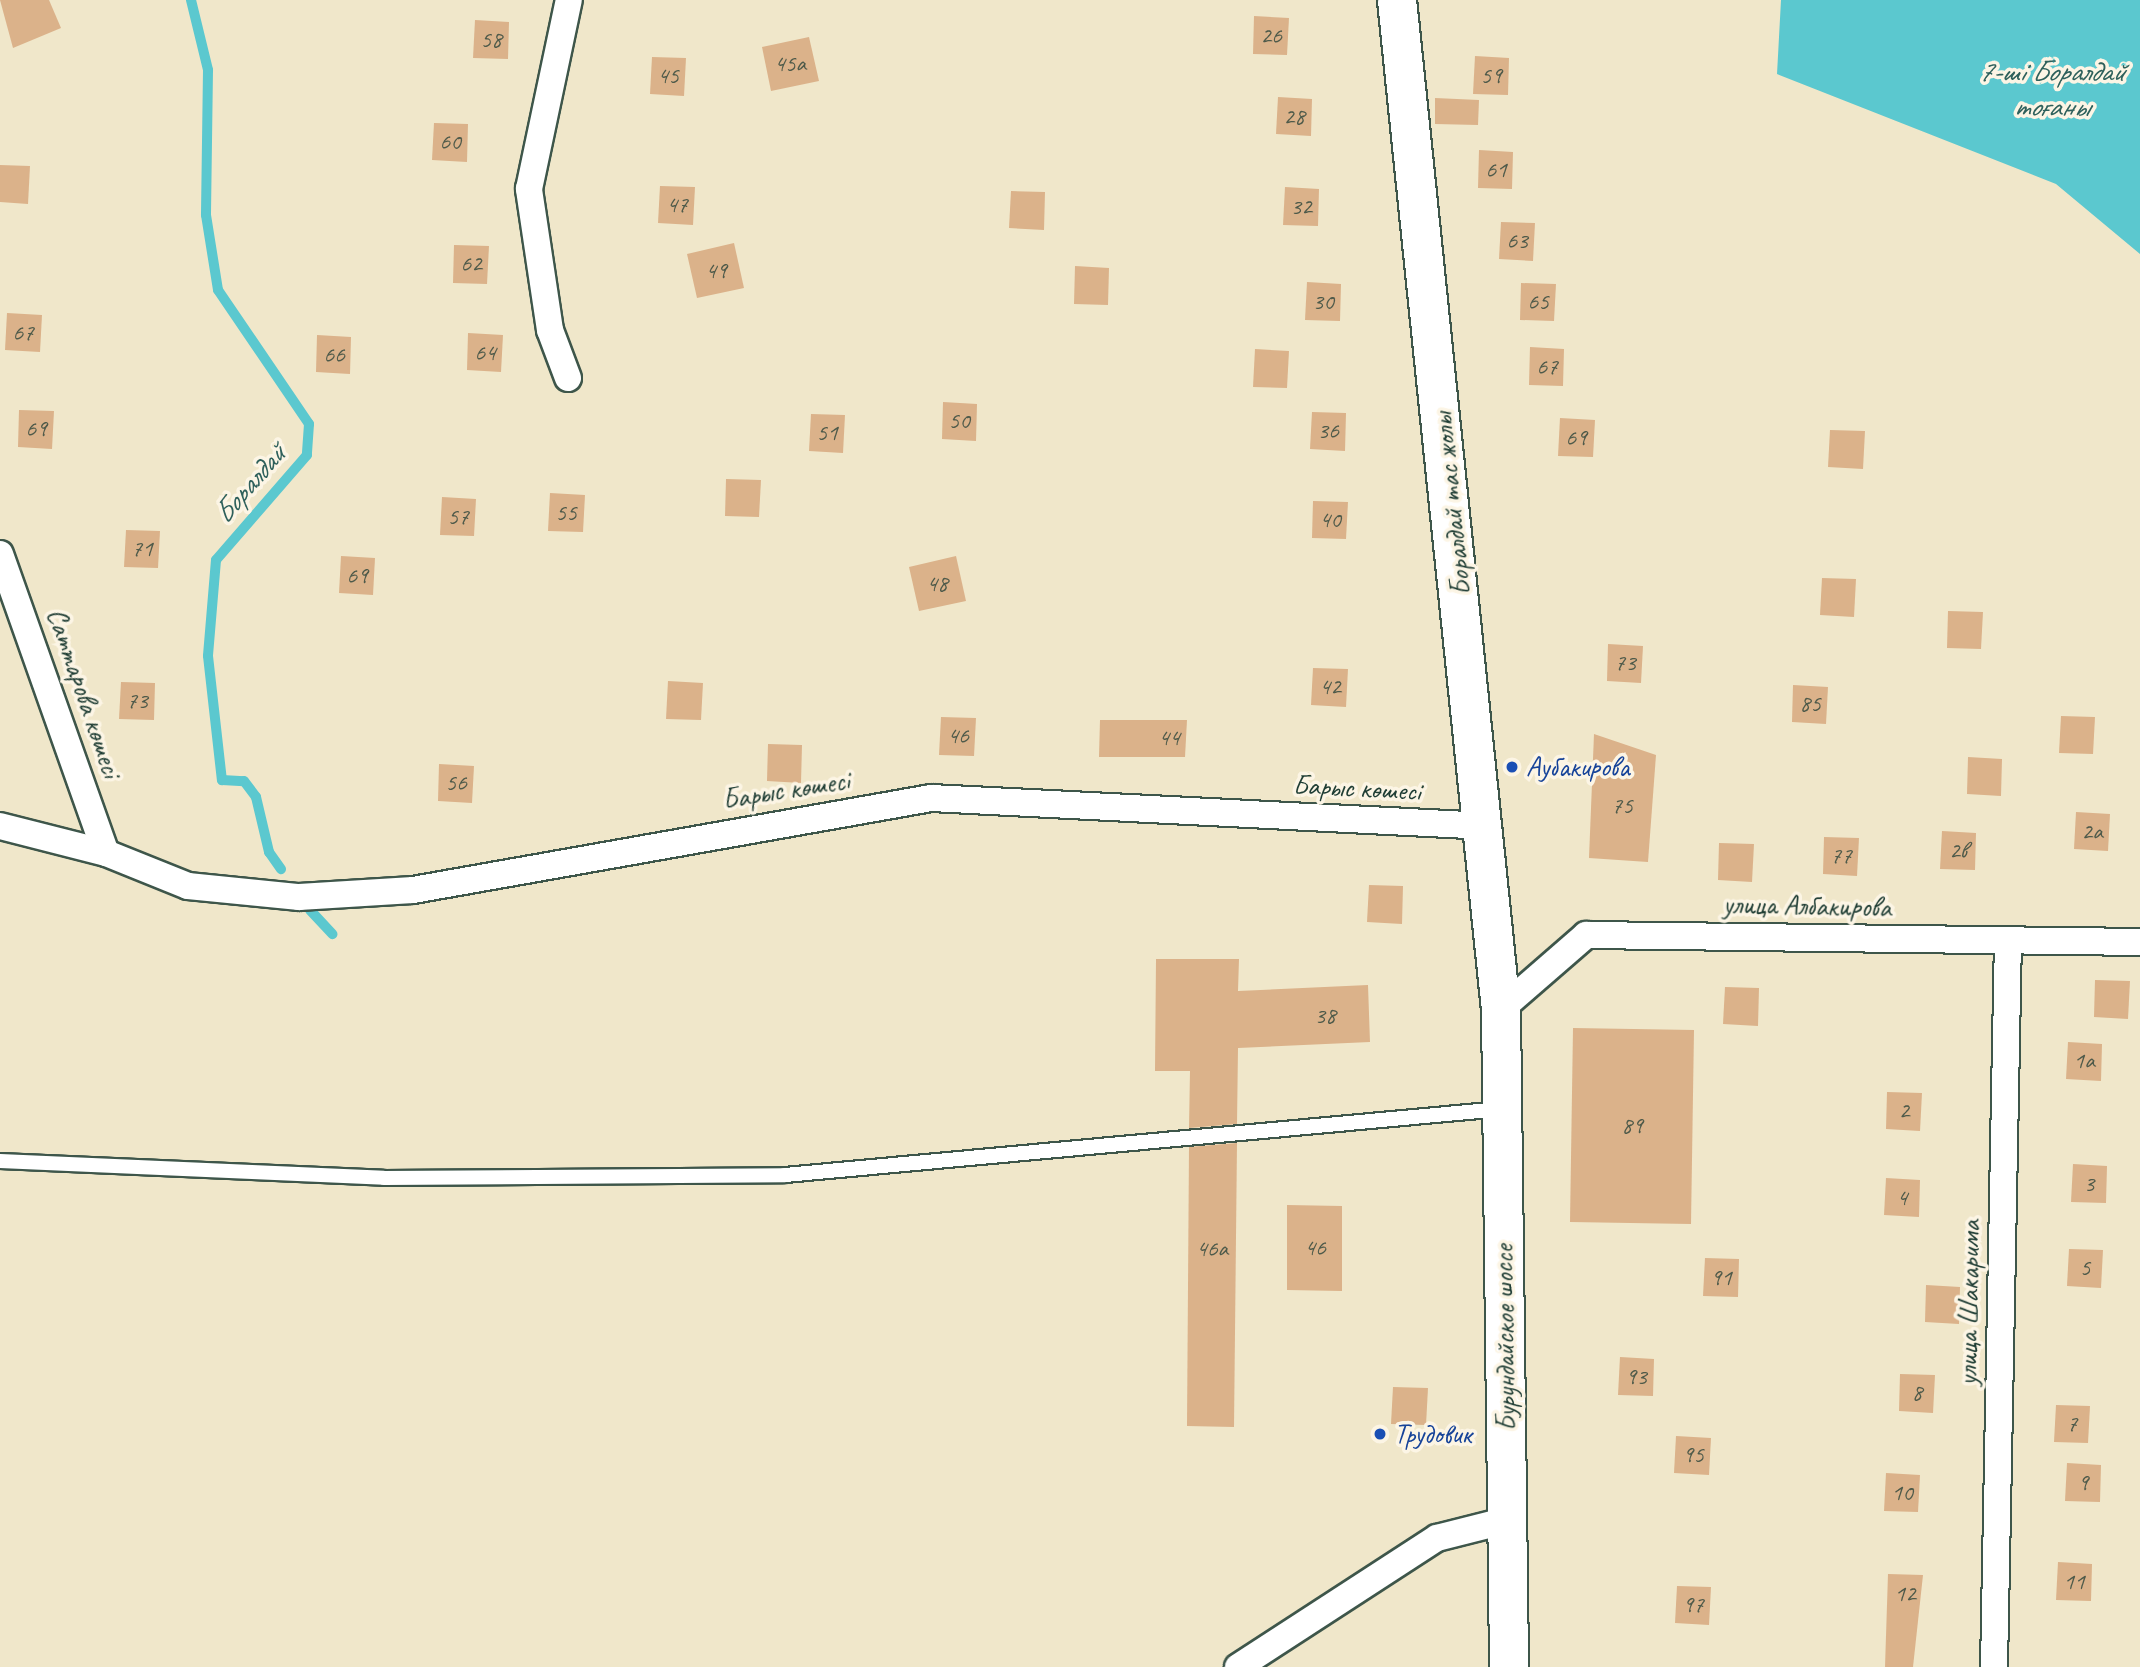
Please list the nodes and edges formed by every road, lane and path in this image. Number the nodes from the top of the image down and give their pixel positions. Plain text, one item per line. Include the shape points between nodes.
1 (569, 0) edge
2 (1397, 0) edge
3 (568, 378) dead end
4 (0, 554) edge
5 (0, 826) edge
6 (1487, 826) junction
7 (106, 853) junction
8 (2008, 940) junction
9 (2140, 942) edge
10 (1501, 1009) junction
11 (1502, 1109) junction
12 (0, 1161) edge
13 (1508, 1520) junction
14 (1238, 1667) edge
15 (1509, 1667) edge
16 (1994, 1667) edge

1 - 3 street via 529,189 550,330
2 - 6 main road, Боралдай тас жолы
4 - 7 street, Саттарова көшесі
5 - 7 street, Барыс көшесі
6 - 7 street, Барыс көшесі via 932,798 413,890 299,897 188,886
6 - 10 main road, Боралдай тас жолы
8 - 9 street, улица Албакирова
8 - 10 street, улица Албакирова via 1586,935
8 - 16 street, улица Шакарима
10 - 11 main road, Бурундайское шоссе
11 - 12 lane via 785,1175 384,1178
11 - 13 main road, Бурундайское шоссе
13 - 14 street via 1437,1538
13 - 15 main road, Бурундайское шоссе

